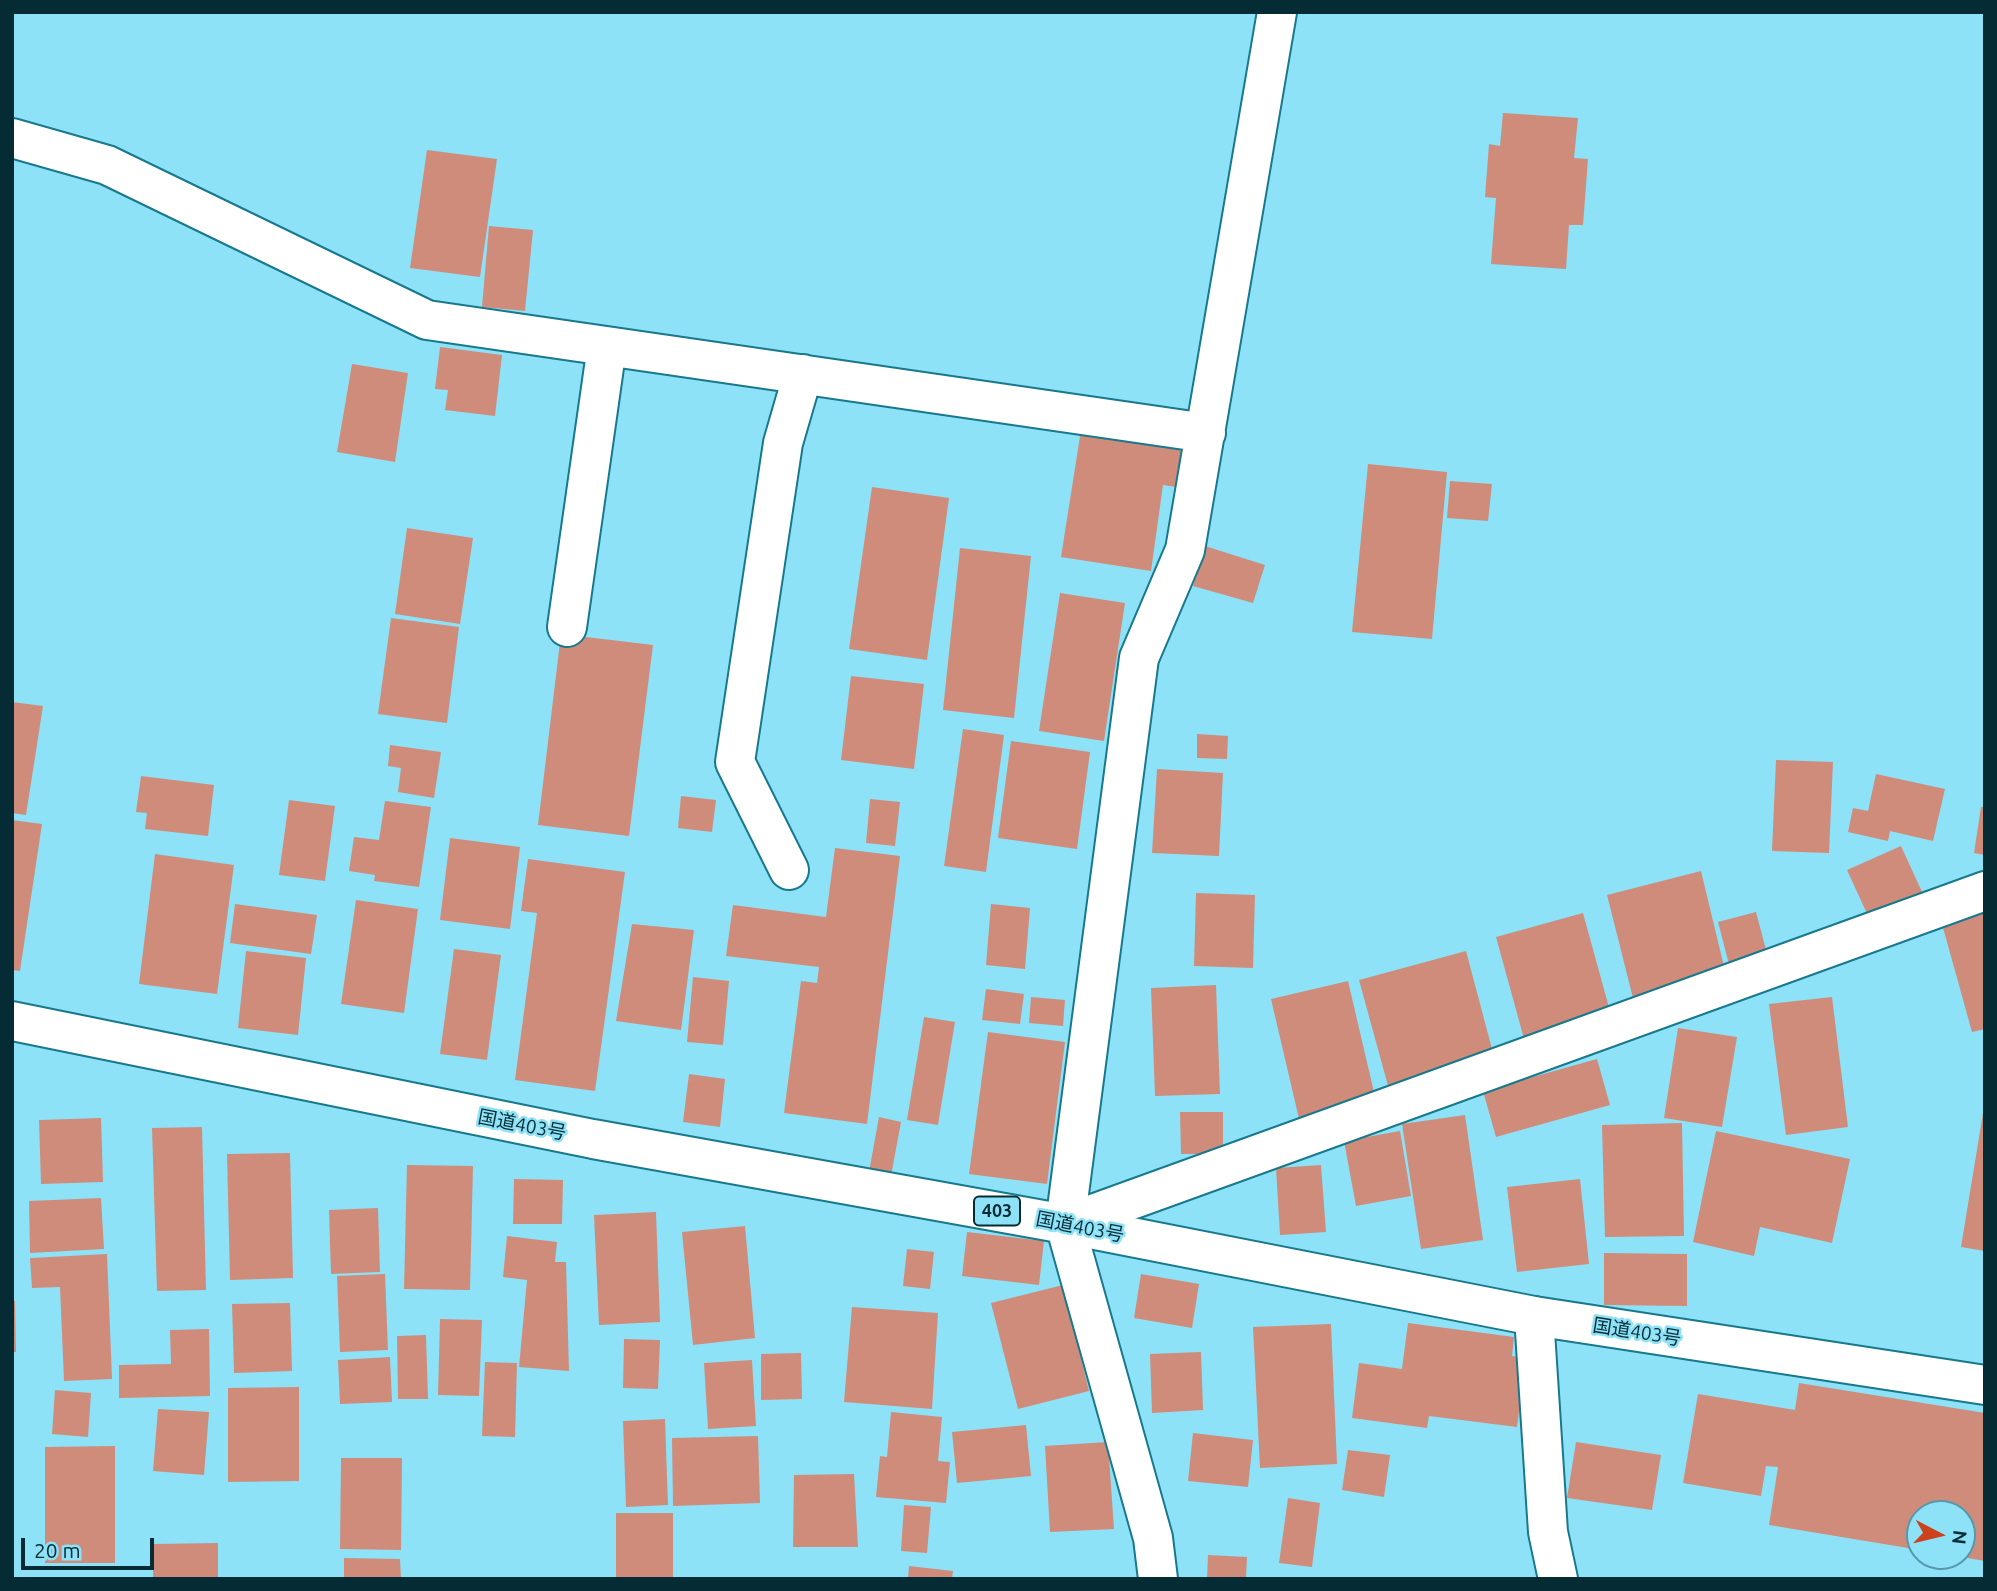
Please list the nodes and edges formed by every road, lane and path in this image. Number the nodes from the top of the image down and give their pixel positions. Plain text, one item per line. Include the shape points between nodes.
1 (1277, 12) edge
2 (12, 138) edge
3 (607, 346) junction
4 (803, 374) junction
5 (1206, 433) junction
6 (567, 627) dead end
7 (789, 870) dead end
8 (1985, 891) edge
9 (12, 1021) edge
10 (1065, 1224) junction
11 (1534, 1316) junction
12 (1985, 1385) edge
13 (1158, 1579) edge
14 (1558, 1579) edge

1 - 5 main road
2 - 3 main road via 107,165 427,320
3 - 4 main road
3 - 6 main road
4 - 5 main road
4 - 7 main road via 783,443 735,762
5 - 10 main road via 1185,550 1139,658
8 - 10 main road
9 - 10 main road, 国道403号 / 403 via 593,1139
10 - 11 main road, 国道403号 / 403
10 - 13 main road via 1153,1538
11 - 12 main road, 国道403号 / 403
11 - 14 main road via 1548,1532

